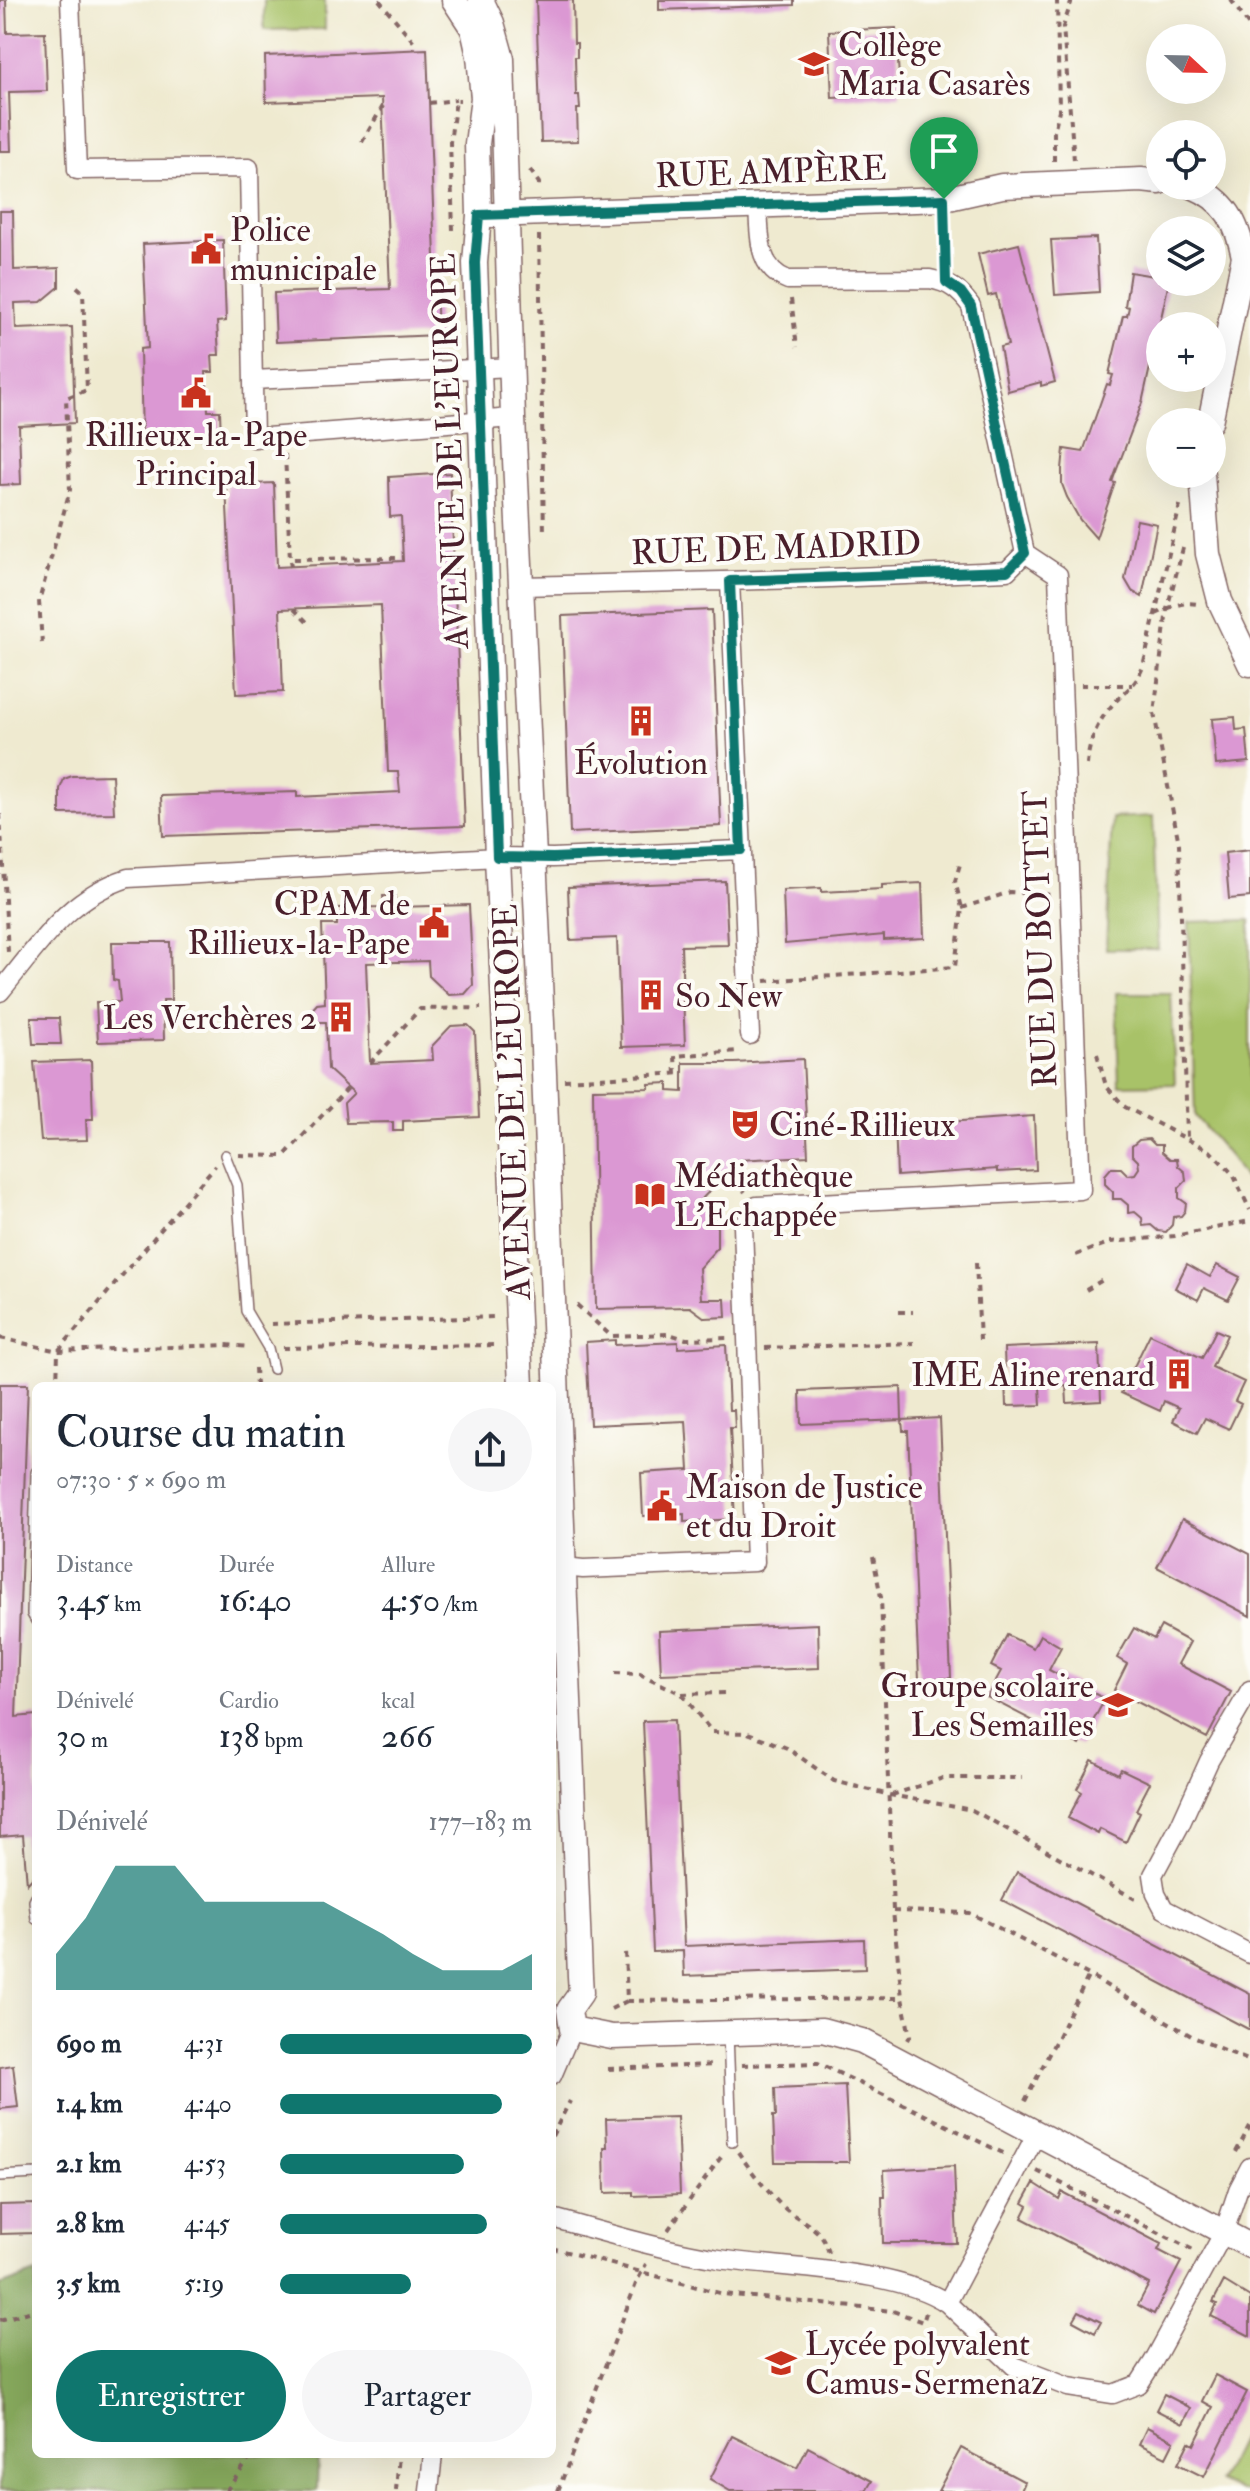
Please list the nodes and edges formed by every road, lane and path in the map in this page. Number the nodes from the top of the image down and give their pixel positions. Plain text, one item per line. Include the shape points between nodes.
1 (70, 0) edge
2 (379, 0) edge
3 (454, 0) edge
4 (481, 0) edge
5 (1057, 0) edge
6 (1072, 0) edge
7 (1231, 0) edge
8 (1250, 27) edge
9 (414, 49) dead end
10 (456, 100) dead end
11 (429, 103) dead end
12 (383, 106) dead end
13 (362, 142) dead end
14 (1146, 181) edge
15 (1064, 183) junction
16 (944, 199) junction
17 (1216, 200) edge
18 (758, 205) junction
19 (479, 215) junction
20 (505, 215) junction
21 (788, 280) junction
22 (946, 282) junction
23 (74, 284) dead end
24 (797, 347) dead end
25 (512, 367) junction
26 (480, 369) junction
27 (253, 380) junction
28 (1212, 408) edge
29 (513, 418) junction
30 (481, 421) junction
31 (285, 436) junction
32 (1203, 488) edge
33 (1181, 496) dead end
34 (1185, 540) dead end
35 (1025, 553) junction
36 (454, 557) dead end
37 (464, 557) dead end
38 (403, 558) dead end
39 (290, 559) junction
40 (291, 567) dead end
41 (730, 581) junction
42 (522, 586) junction
43 (1220, 601) junction
44 (294, 609) dead end
45 (1167, 609) junction
46 (1156, 614) junction
47 (311, 626) dead end
48 (42, 643) dead end
49 (1250, 664) edge
50 (1061, 685) junction
51 (1135, 685) junction
52 (1086, 771) dead end
53 (0, 814) edge
54 (741, 850) junction
55 (497, 857) junction
56 (534, 857) junction
57 (961, 861) dead end
58 (1069, 897) junction
59 (962, 908) junction
60 (761, 981) dead end
61 (5, 986) edge
62 (481, 1008) dead end
63 (750, 1043) joint
64 (1096, 1050) dead end
65 (370, 1063) dead end
66 (683, 1073) dead end
67 (676, 1074) junction
68 (562, 1081) dead end
69 (348, 1088) dead end
70 (1187, 1138) junction
71 (225, 1155) junction
72 (728, 1172) dead end
73 (757, 1206) junction
74 (1250, 1210) edge
75 (1250, 1221) edge
76 (1076, 1255) dead end
77 (976, 1263) dead end
78 (1106, 1278) dead end
79 (1086, 1290) dead end
80 (573, 1302) dead end
81 (899, 1312) dead end
82 (913, 1312) dead end
83 (496, 1317) dead end
84 (254, 1325) junction
85 (0, 1338) edge
86 (980, 1340) dead end
87 (914, 1343) dead end
88 (496, 1345) dead end
89 (255, 1348) junction
90 (268, 1348) junction
91 (748, 1349) junction
92 (58, 1351) junction
93 (273, 1369) dead end
94 (57, 1382) edge
95 (256, 1382) edge
96 (521, 1382) edge
97 (552, 1382) edge
98 (556, 1507) edge
99 (873, 1557) dead end
100 (558, 1566) edge
101 (615, 1673) dead end
102 (1250, 1690) edge
103 (725, 1693) dead end
104 (682, 1694) junction
105 (1022, 1778) dead end
106 (890, 1795) junction
107 (1139, 1901) dead end
108 (893, 1911) junction
109 (625, 1950) dead end
110 (1250, 1954) edge
111 (1089, 1975) junction
112 (902, 1998) junction
113 (627, 2001) junction
114 (611, 2009) dead end
115 (564, 2013) edge
116 (728, 2033) junction
117 (556, 2055) edge
118 (900, 2059) junction
119 (1250, 2061) edge
120 (729, 2065) junction
121 (608, 2069) dead end
122 (882, 2094) junction
123 (570, 2101) dead end
124 (1014, 2121) junction
125 (556, 2128) edge
126 (1037, 2133) junction
127 (732, 2142) junction
128 (998, 2150) junction
129 (1021, 2163) junction
130 (1250, 2167) edge
131 (32, 2174) edge
132 (0, 2176) edge
133 (556, 2219) edge
134 (1224, 2232) junction
135 (656, 2246) junction
136 (1250, 2246) edge
137 (556, 2249) edge
138 (830, 2256) dead end
139 (1209, 2258) junction
140 (641, 2273) junction
141 (947, 2303) junction
142 (32, 2311) edge
143 (0, 2320) edge
144 (923, 2322) dead end
145 (250, 2458) edge
146 (399, 2458) edge
147 (433, 2458) edge
148 (226, 2491) edge
149 (396, 2491) edge
150 (429, 2491) edge
151 (558, 2491) edge

1 - 27 street via 77,170 249,168
2 - 9 path via 414,42
3 - 19 street, AVENUE DE L'EUROPE via 473,29 479,56
4 - 20 street, AVENUE DE L'EUROPE via 502,59
5 - 15 path via 1059,110 1054,132
6 - 15 path via 1063,27
7 - 8 path
10 - 11 path
12 - 13 path
14 - 15 street, RUE AMPÈRE
15 - 16 street, RUE AMPÈRE via 1002,186
16 - 18 street, RUE AMPÈRE
16 - 22 path
17 - 28 street via 1240,233 1244,257
18 - 20 street, RUE AMPÈRE
18 - 21 street via 764,259 774,275
19 - 20 street, RUE AMPÈRE
19 - 26 street, AVENUE DE L'EUROPE via 475,263
20 - 25 street, AVENUE DE L'EUROPE
21 - 22 street
21 - 24 path
22 - 35 street via 971,306
23 - 48 path via 83,292 87,390 66,398 70,490 39,601
25 - 26 street
25 - 29 street, AVENUE DE L'EUROPE
26 - 27 street
26 - 30 street, AVENUE DE L'EUROPE
27 - 31 street via 254,438
29 - 30 street
29 - 42 street, AVENUE DE L'EUROPE
30 - 31 street
30 - 55 street, AVENUE DE L'EUROPE
31 - 39 path
32 - 43 street via 1208,554
33 - 46 path
34 - 45 path
35 - 41 street, RUE DE MADRID via 1007,571
35 - 50 street, RUE DU BOTTET via 1058,575
36 - 37 path
38 - 39 path
39 - 40 path
41 - 42 street, RUE DE MADRID
41 - 54 street
42 - 56 street, AVENUE DE L'EUROPE
43 - 45 path via 1186,602
43 - 49 street
44 - 47 path
45 - 46 path
45 - 70 path via 1154,713 1179,844
46 - 51 path
50 - 51 path
50 - 58 street, RUE DU BOTTET
51 - 52 path via 1098,725
53 - 61 path
54 - 56 street
54 - 63 street
55 - 56 street
55 - 61 street via 128,878 102,887 61,917
55 - 96 street, AVENUE DE L'EUROPE
56 - 97 street, AVENUE DE L'EUROPE
57 - 59 path via 955,881
58 - 59 path via 1010,892
58 - 73 street, RUE DU BOTTET via 1081,1190
59 - 60 path via 955,967
62 - 65 path via 420,1009
63 - 67 path via 675,1056
64 - 70 path via 1106,1086 1125,1107
66 - 67 path
67 - 68 path
69 - 71 path via 284,1156
70 - 74 path via 1233,1174
71 - 84 lane via 237,1185 246,1311
71 - 92 path
72 - 73 path
73 - 91 street via 743,1226
75 - 76 path via 1111,1242
77 - 86 path
78 - 79 path
80 - 91 path via 611,1336 731,1338
81 - 82 path
83 - 84 path
84 - 89 path
84 - 90 lane
85 - 92 path
87 - 91 path
88 - 90 path
89 - 90 path
89 - 92 path
89 - 95 path
90 - 93 lane
91 - 100 street via 755,1562
92 - 94 path
98 - 100 street, AVENUE DE L'EUROPE
99 - 106 path via 881,1597
100 - 115 street, AVENUE DE L'EUROPE via 581,1993
101 - 104 path via 640,1674
102 - 110 street via 1153,1875 1164,1909
103 - 104 path
104 - 106 path via 712,1732 748,1733 787,1748 834,1781
105 - 106 path via 943,1778
106 - 107 path via 972,1810
106 - 108 path
108 - 111 path via 970,1913
108 - 112 path
109 - 113 path
111 - 119 path via 1193,2037
111 - 124 path
112 - 113 path
112 - 118 path via 910,2036
113 - 114 path
115 - 116 street via 612,2037
115 - 117 street, AVENUE DE L'EUROPE
116 - 118 street via 822,2030
116 - 120 lane
118 - 122 path
118 - 124 street
120 - 121 path
120 - 122 path via 818,2063
120 - 127 lane
122 - 128 path
123 - 125 path
124 - 126 street
124 - 128 path
126 - 129 street
126 - 134 street
127 - 135 path
127 - 138 path via 783,2207 825,2237
128 - 129 path
129 - 139 path
129 - 141 street
130 - 134 street
131 - 132 lane
133 - 135 street
134 - 136 street
134 - 139 street
135 - 140 path
135 - 141 street via 894,2281
137 - 140 path
139 - 141 street via 1139,2384 1113,2394 1068,2387 1014,2366
140 - 144 path via 723,2294 893,2311
140 - 151 path
142 - 143 path
145 - 148 path
146 - 149 path
147 - 150 street

